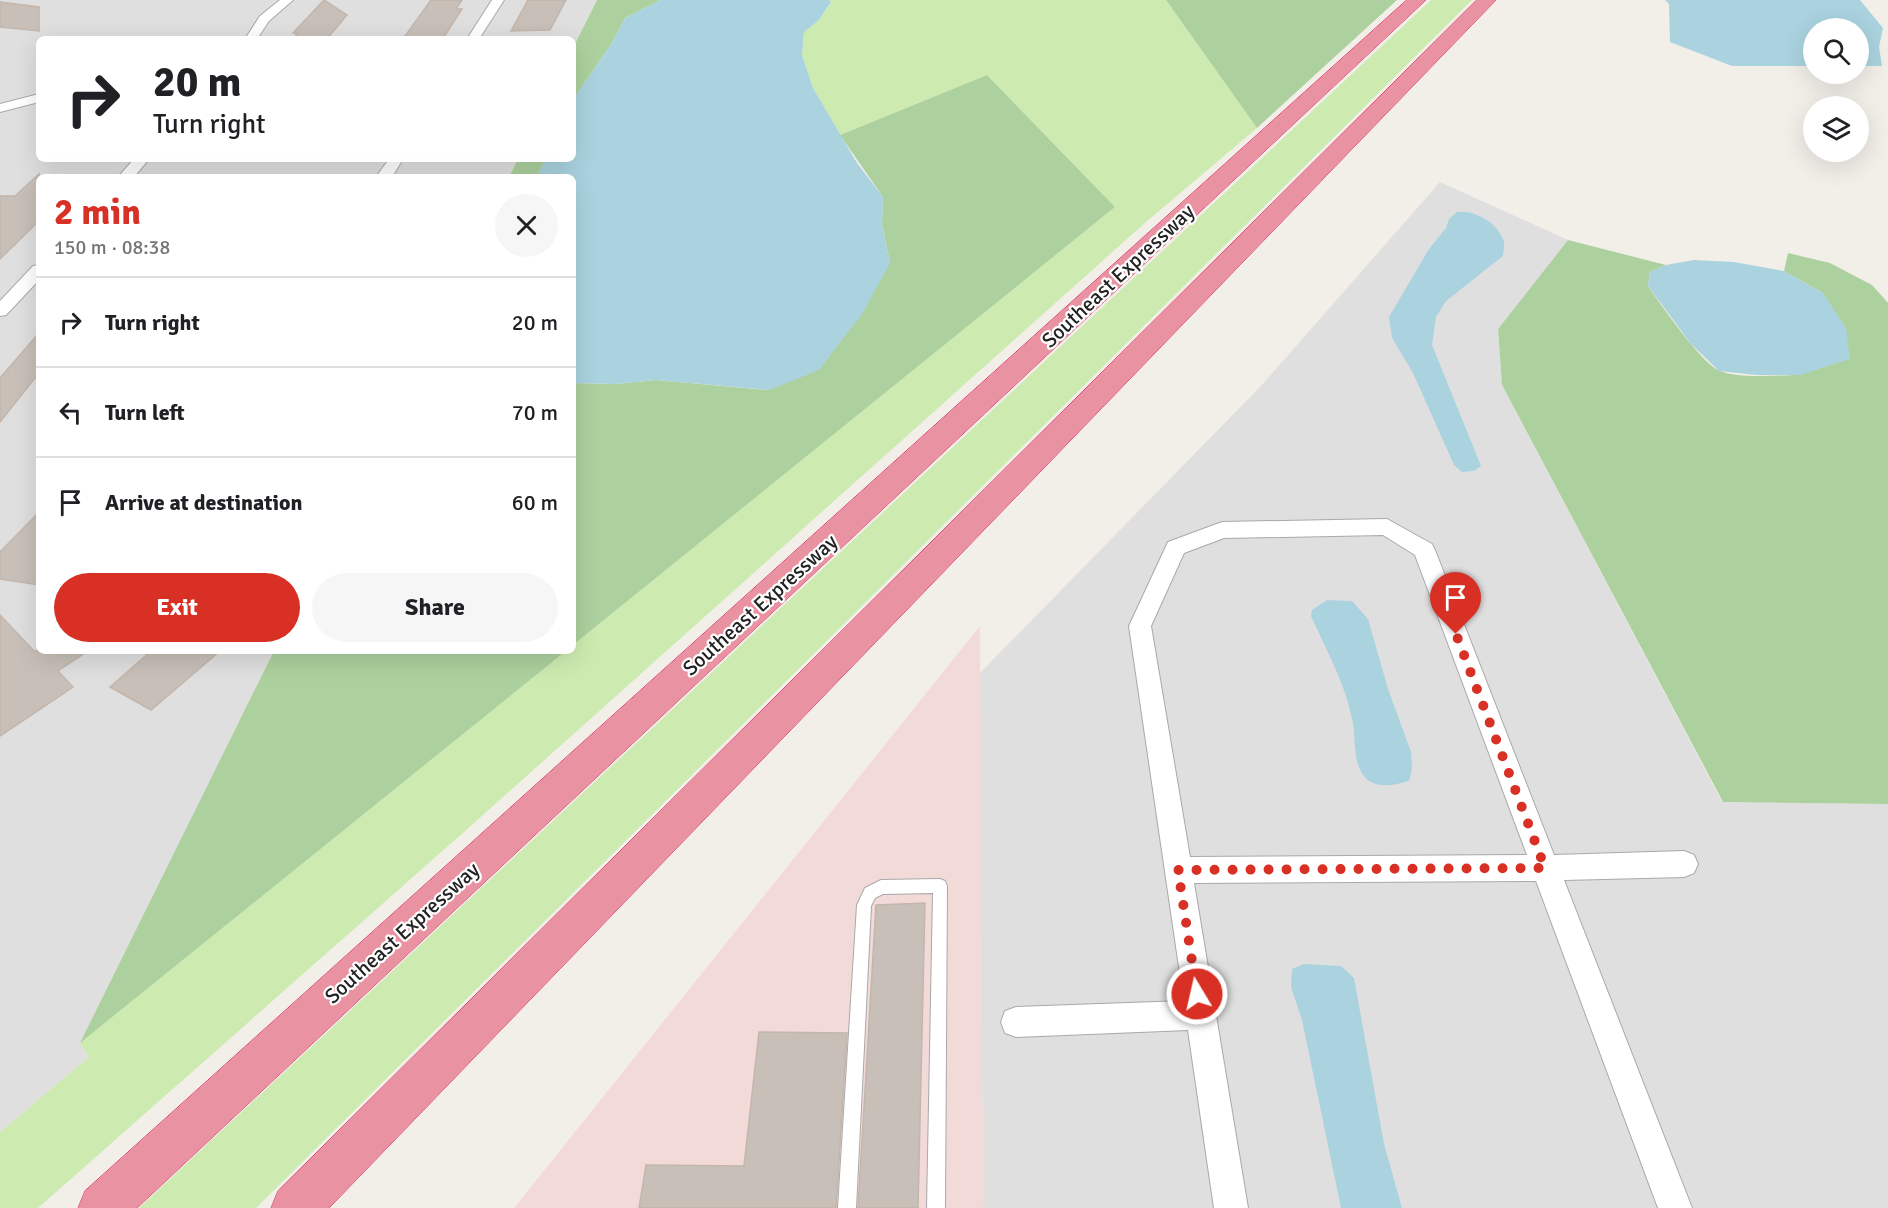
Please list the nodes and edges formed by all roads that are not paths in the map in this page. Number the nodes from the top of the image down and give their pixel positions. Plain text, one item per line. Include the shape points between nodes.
1 (287, 0) edge
2 (498, 0) edge
3 (1417, 0) edge
4 (1487, 0) edge
5 (253, 36) edge
6 (475, 36) edge
7 (36, 99) edge
8 (0, 108) edge
9 (139, 162) edge
10 (129, 174) edge
11 (36, 273) edge
12 (0, 311) edge
13 (1684, 864) dead end
14 (1545, 868) junction
15 (1178, 870) junction
16 (1200, 1015) junction
17 (1016, 1022) dead end
18 (102, 1208) edge
19 (296, 1208) edge
20 (847, 1208) edge
21 (936, 1208) edge
22 (1231, 1208) edge
23 (1675, 1208) edge

1 - 5 street via 264,20
2 - 6 street
3 - 18 highway, Southeast Expressway
4 - 19 highway
7 - 8 street
9 - 10 street
11 - 12 street
13 - 14 street
14 - 15 street
14 - 15 street via 1424,550 1388,527 1222,530 1176,548 1140,626
14 - 23 street
15 - 16 street
16 - 17 street
16 - 22 street
20 - 21 lane via 864,905 870,893 881,887 940,886

